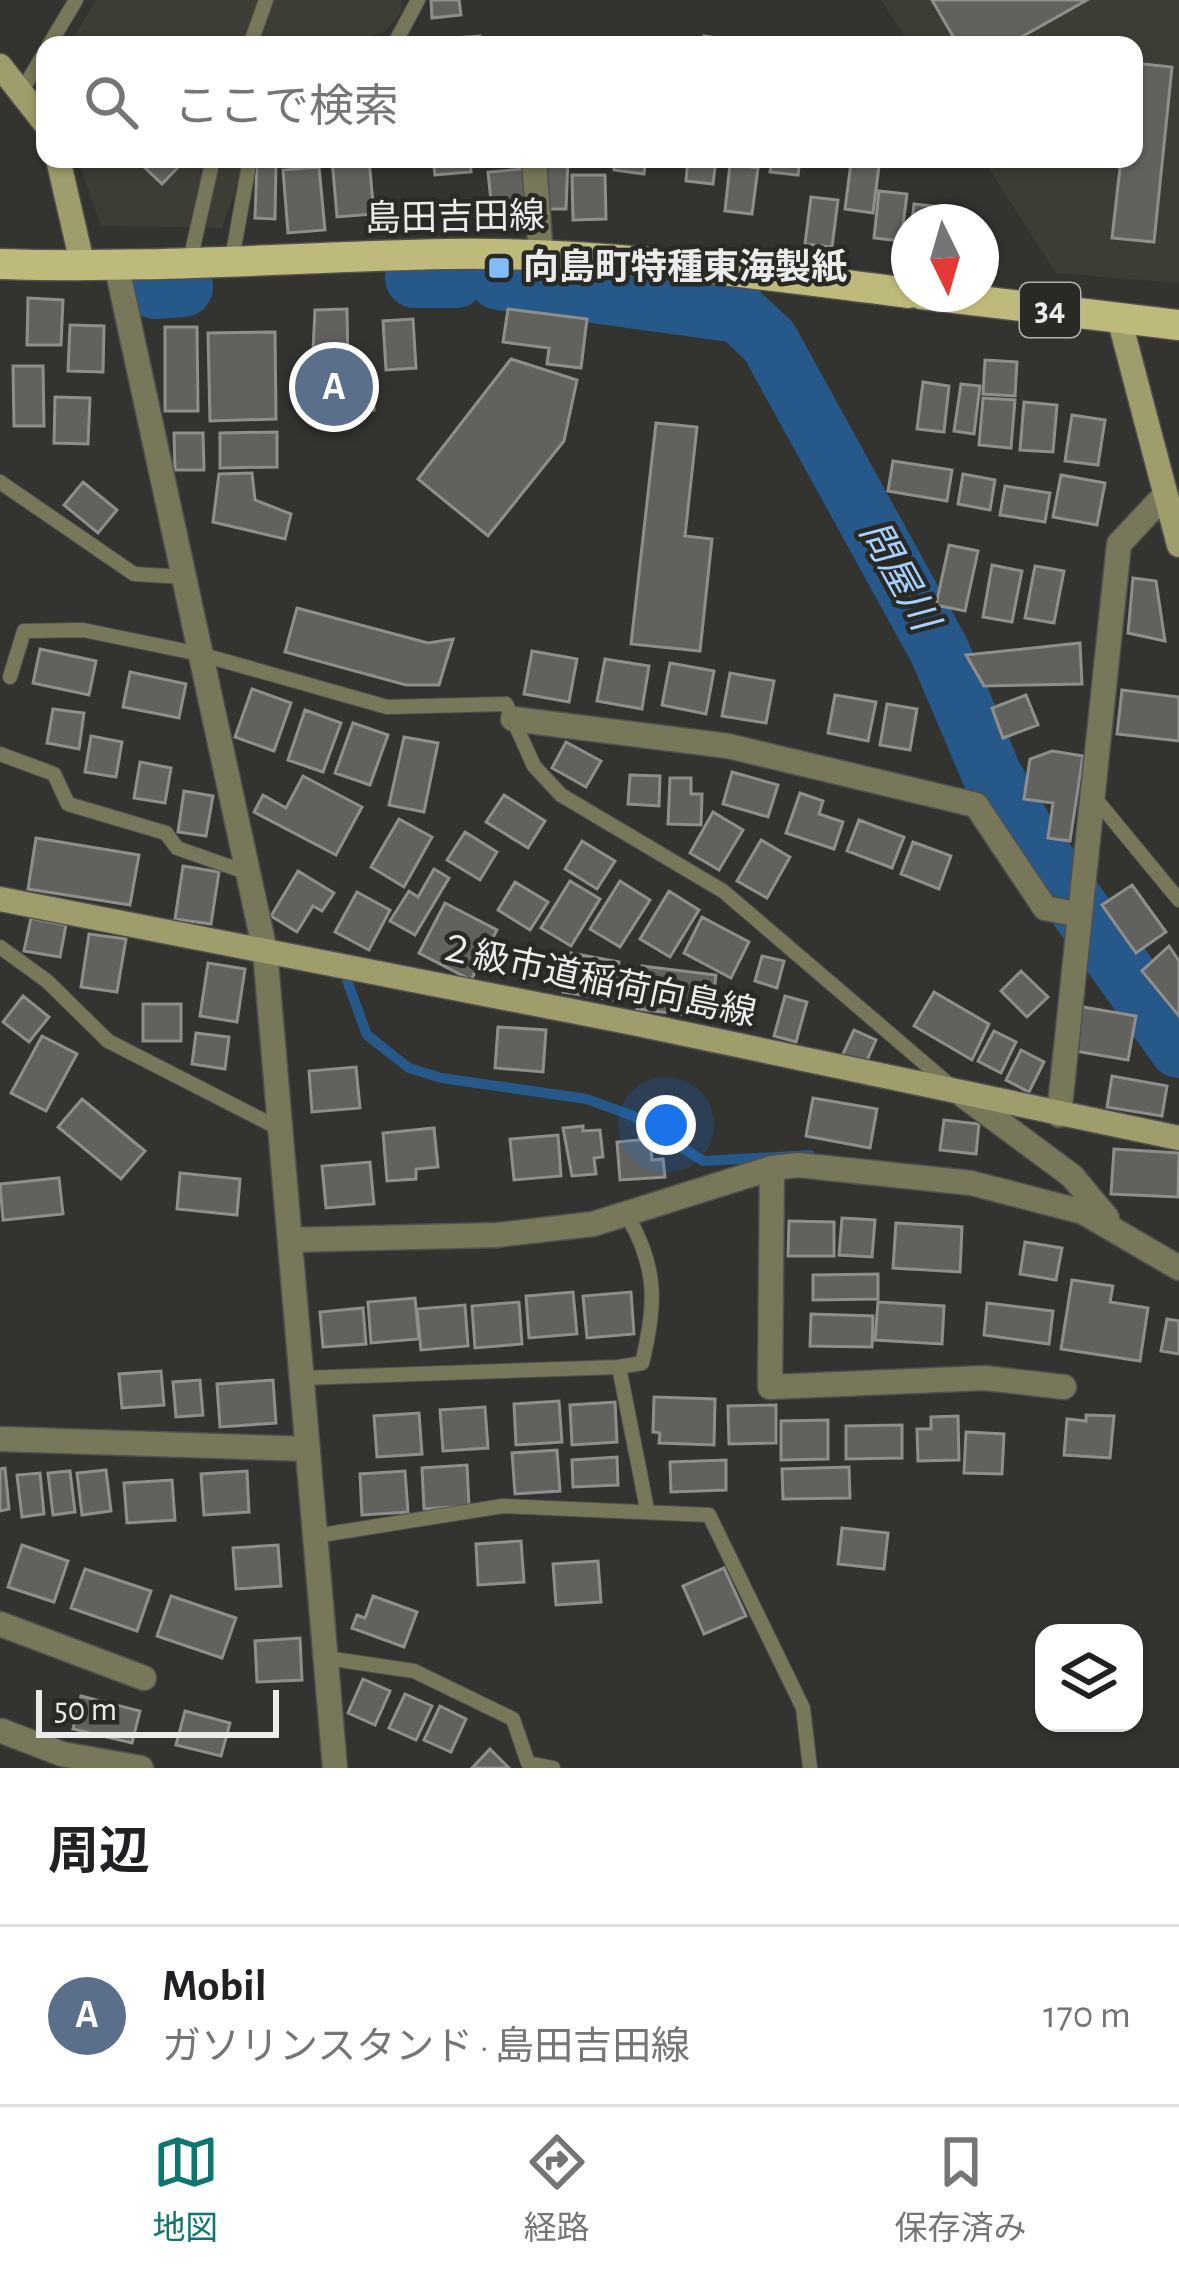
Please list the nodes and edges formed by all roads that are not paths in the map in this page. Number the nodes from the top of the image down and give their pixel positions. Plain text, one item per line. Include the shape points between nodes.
1 (76, 0) edge
2 (266, 0) edge
3 (418, 0) edge
4 (55, 36) edge
5 (253, 36) edge
6 (399, 36) edge
7 (0, 66) edge
8 (36, 67) edge
9 (22, 91) junction
10 (36, 109) edge
11 (60, 168) edge
12 (211, 168) edge
13 (248, 168) edge
14 (535, 168) edge
15 (541, 256) junction
16 (0, 264) edge
17 (231, 264) junction
18 (189, 265) junction
19 (83, 267) junction
20 (117, 268) junction
21 (891, 290) edge
22 (999, 303) edge
23 (1119, 318) junction
24 (1179, 325) edge
25 (0, 482) edge
26 (1171, 498) edge
27 (1179, 544) edge
28 (184, 578) junction
29 (200, 654) junction
30 (10, 677) dead end
31 (513, 719) junction
32 (0, 754) edge
33 (1093, 795) junction
34 (248, 873) junction
35 (0, 899) edge
36 (1179, 900) edge
37 (1080, 915) junction
38 (0, 947) edge
39 (265, 951) junction
40 (964, 1096) junction
41 (1059, 1115) junction
42 (280, 1129) junction
43 (1179, 1138) edge
44 (772, 1168) junction
45 (628, 1217) junction
46 (1120, 1234) junction
47 (290, 1240) junction
48 (1179, 1268) edge
49 (619, 1367) junction
50 (302, 1378) junction
51 (1064, 1387) dead end
52 (0, 1439) edge
53 (308, 1449) junction
54 (647, 1509) junction
55 (315, 1536) junction
56 (0, 1624) edge
57 (326, 1658) junction
58 (144, 1678) dead end
59 (2, 1732) edge
60 (141, 1768) edge
61 (335, 1768) edge
62 (553, 1768) edge
63 (810, 1768) edge

1 - 4 lane
2 - 5 lane
3 - 6 lane
7 - 9 street
8 - 9 lane
9 - 10 street
11 - 19 street
12 - 18 lane
13 - 17 lane
14 - 15 street
15 - 17 main road, 島田吉田線
15 - 21 main road, 島田吉田線
16 - 19 main road, 島田吉田線
17 - 18 main road, 島田吉田線
18 - 20 main road, 島田吉田線
19 - 20 main road, 島田吉田線
20 - 28 street
22 - 23 main road, 34
23 - 24 main road, 34
23 - 26 street
25 - 28 lane via 134,574
26 - 27 street
26 - 33 street via 1119,544
28 - 29 street
29 - 30 lane via 83,630 24,631
29 - 31 lane via 387,707 506,704
29 - 34 street
31 - 37 street via 728,746 976,805 1045,908
31 - 40 lane via 534,766 562,795 722,891
32 - 34 lane via 54,774 68,804 166,832 177,848
33 - 36 lane
33 - 37 street
34 - 39 street
35 - 39 street, ２級市道稲荷向島線
37 - 41 street
38 - 42 lane via 108,1041
39 - 40 street, ２級市道稲荷向島線
39 - 42 street
40 - 41 street, ２級市道稲荷向島線
40 - 46 street via 1072,1176
41 - 43 street, ２級市道稲荷向島線
42 - 47 street
44 - 45 street
44 - 46 street via 971,1184 1083,1212
44 - 51 street via 770,1387 985,1378
45 - 47 street via 497,1235
45 - 49 lane via 653,1271 655,1297 642,1363
46 - 48 street
47 - 50 street
49 - 50 lane
49 - 54 lane
50 - 53 street
52 - 53 street
53 - 55 street
54 - 55 lane via 503,1506
54 - 63 lane via 709,1515 803,1708
55 - 57 street
56 - 58 street
57 - 61 street
57 - 62 lane via 414,1671 513,1719 528,1763
59 - 60 street via 62,1754

